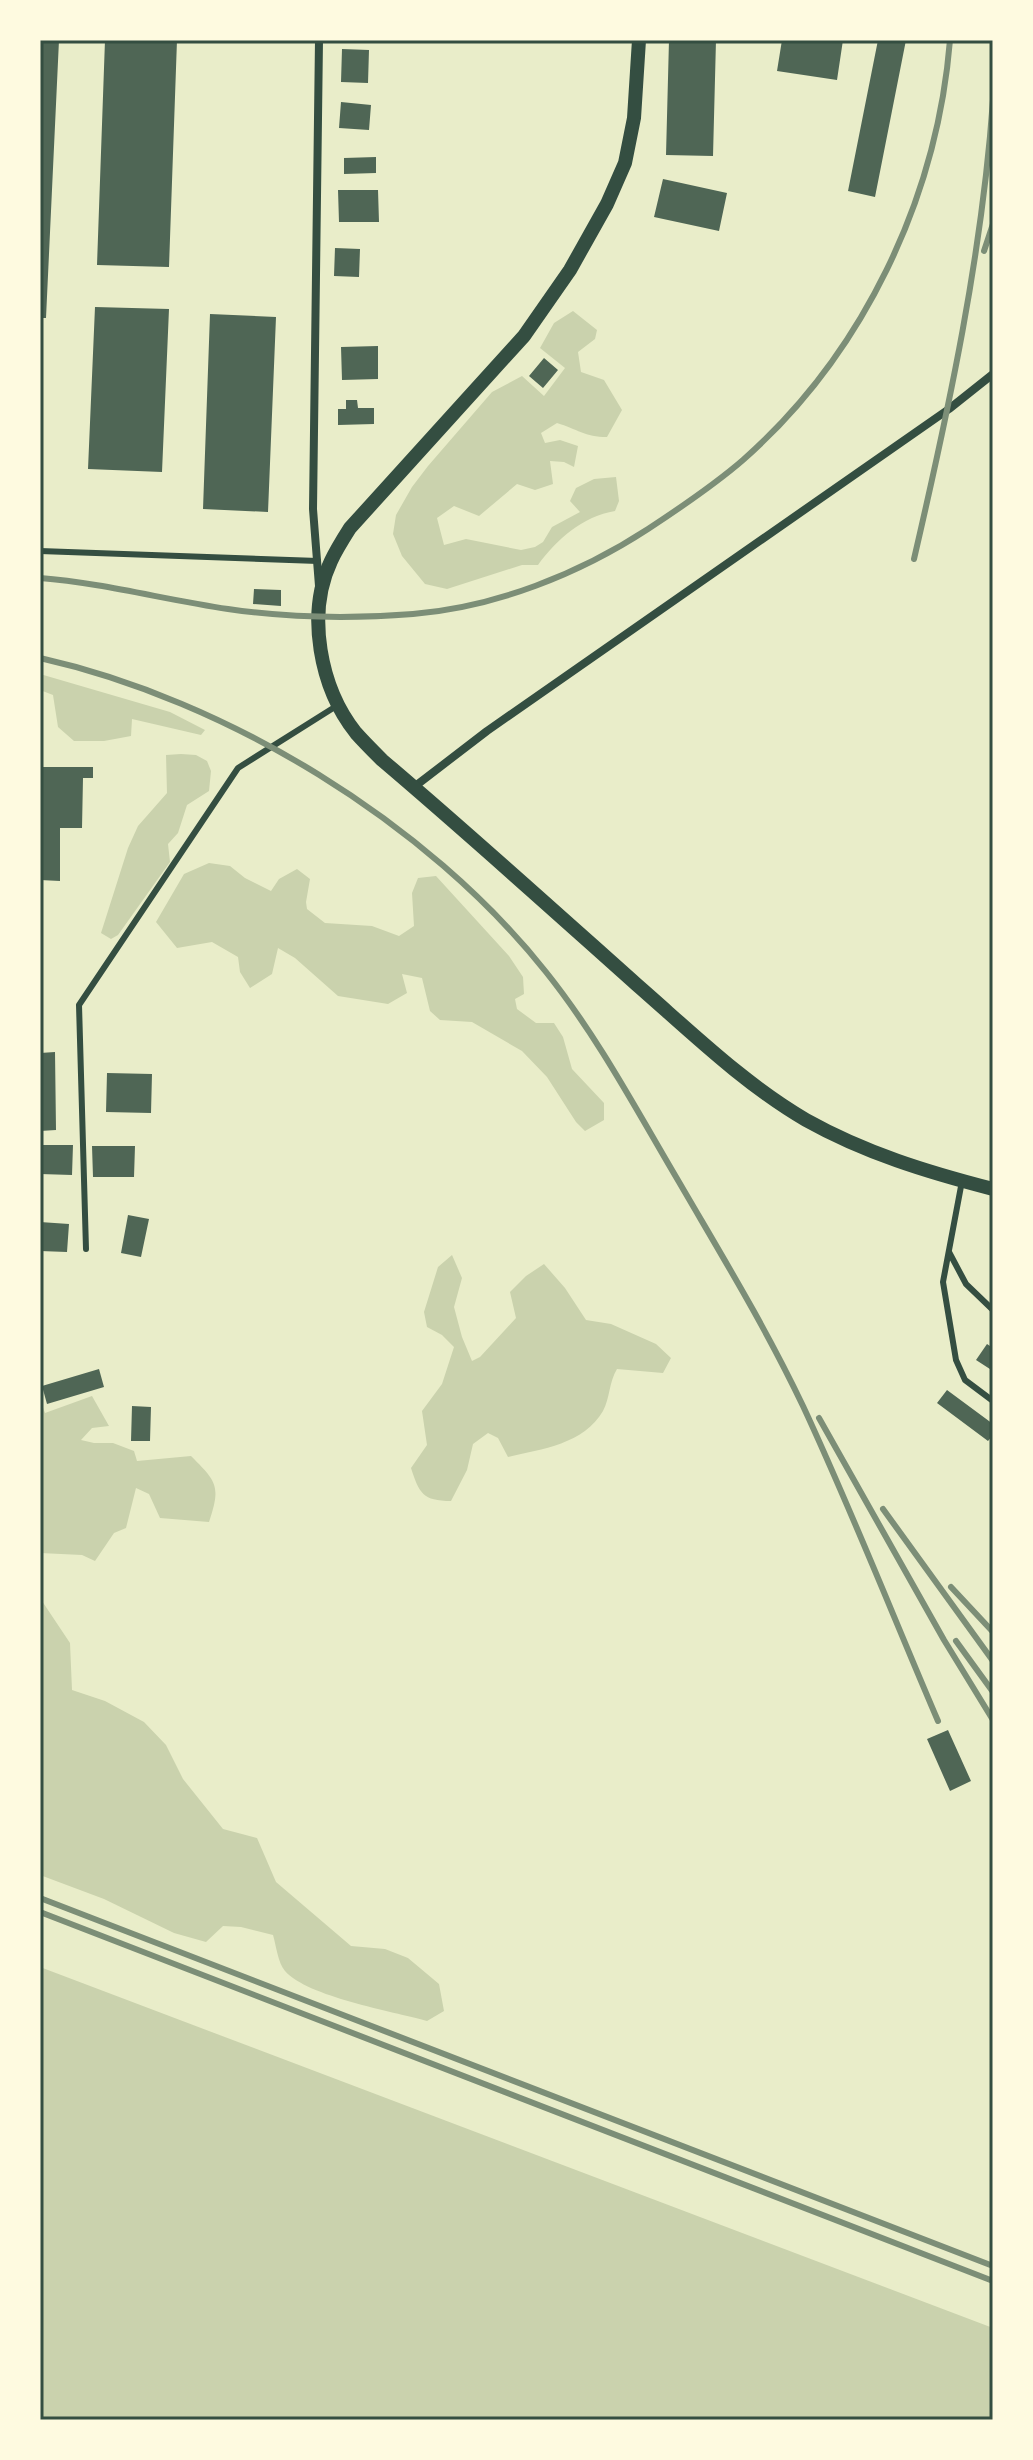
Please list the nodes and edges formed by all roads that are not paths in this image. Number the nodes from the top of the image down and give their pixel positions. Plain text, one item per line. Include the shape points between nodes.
1 (319, 40) edge
2 (639, 40) edge
3 (993, 374) edge
4 (40, 551) edge
5 (318, 561) junction
6 (319, 599) junction
7 (338, 705) junction
8 (414, 787) junction
9 (962, 1181) junction
10 (993, 1189) edge
11 (86, 1249) dead end
12 (949, 1252) junction
13 (993, 1310) edge
14 (993, 1401) edge

1 - 5 street via 313,509
2 - 6 street via 625,163 570,270 524,336 350,528 330,562
3 - 8 street
4 - 5 lane
5 - 6 street
6 - 7 street via 322,651
7 - 8 street via 356,732
7 - 11 lane via 238,768 79,1005
8 - 9 street via 752,1082 853,1144
9 - 10 street
9 - 12 lane
12 - 13 lane via 966,1284
12 - 14 lane via 943,1282 956,1360 965,1380

